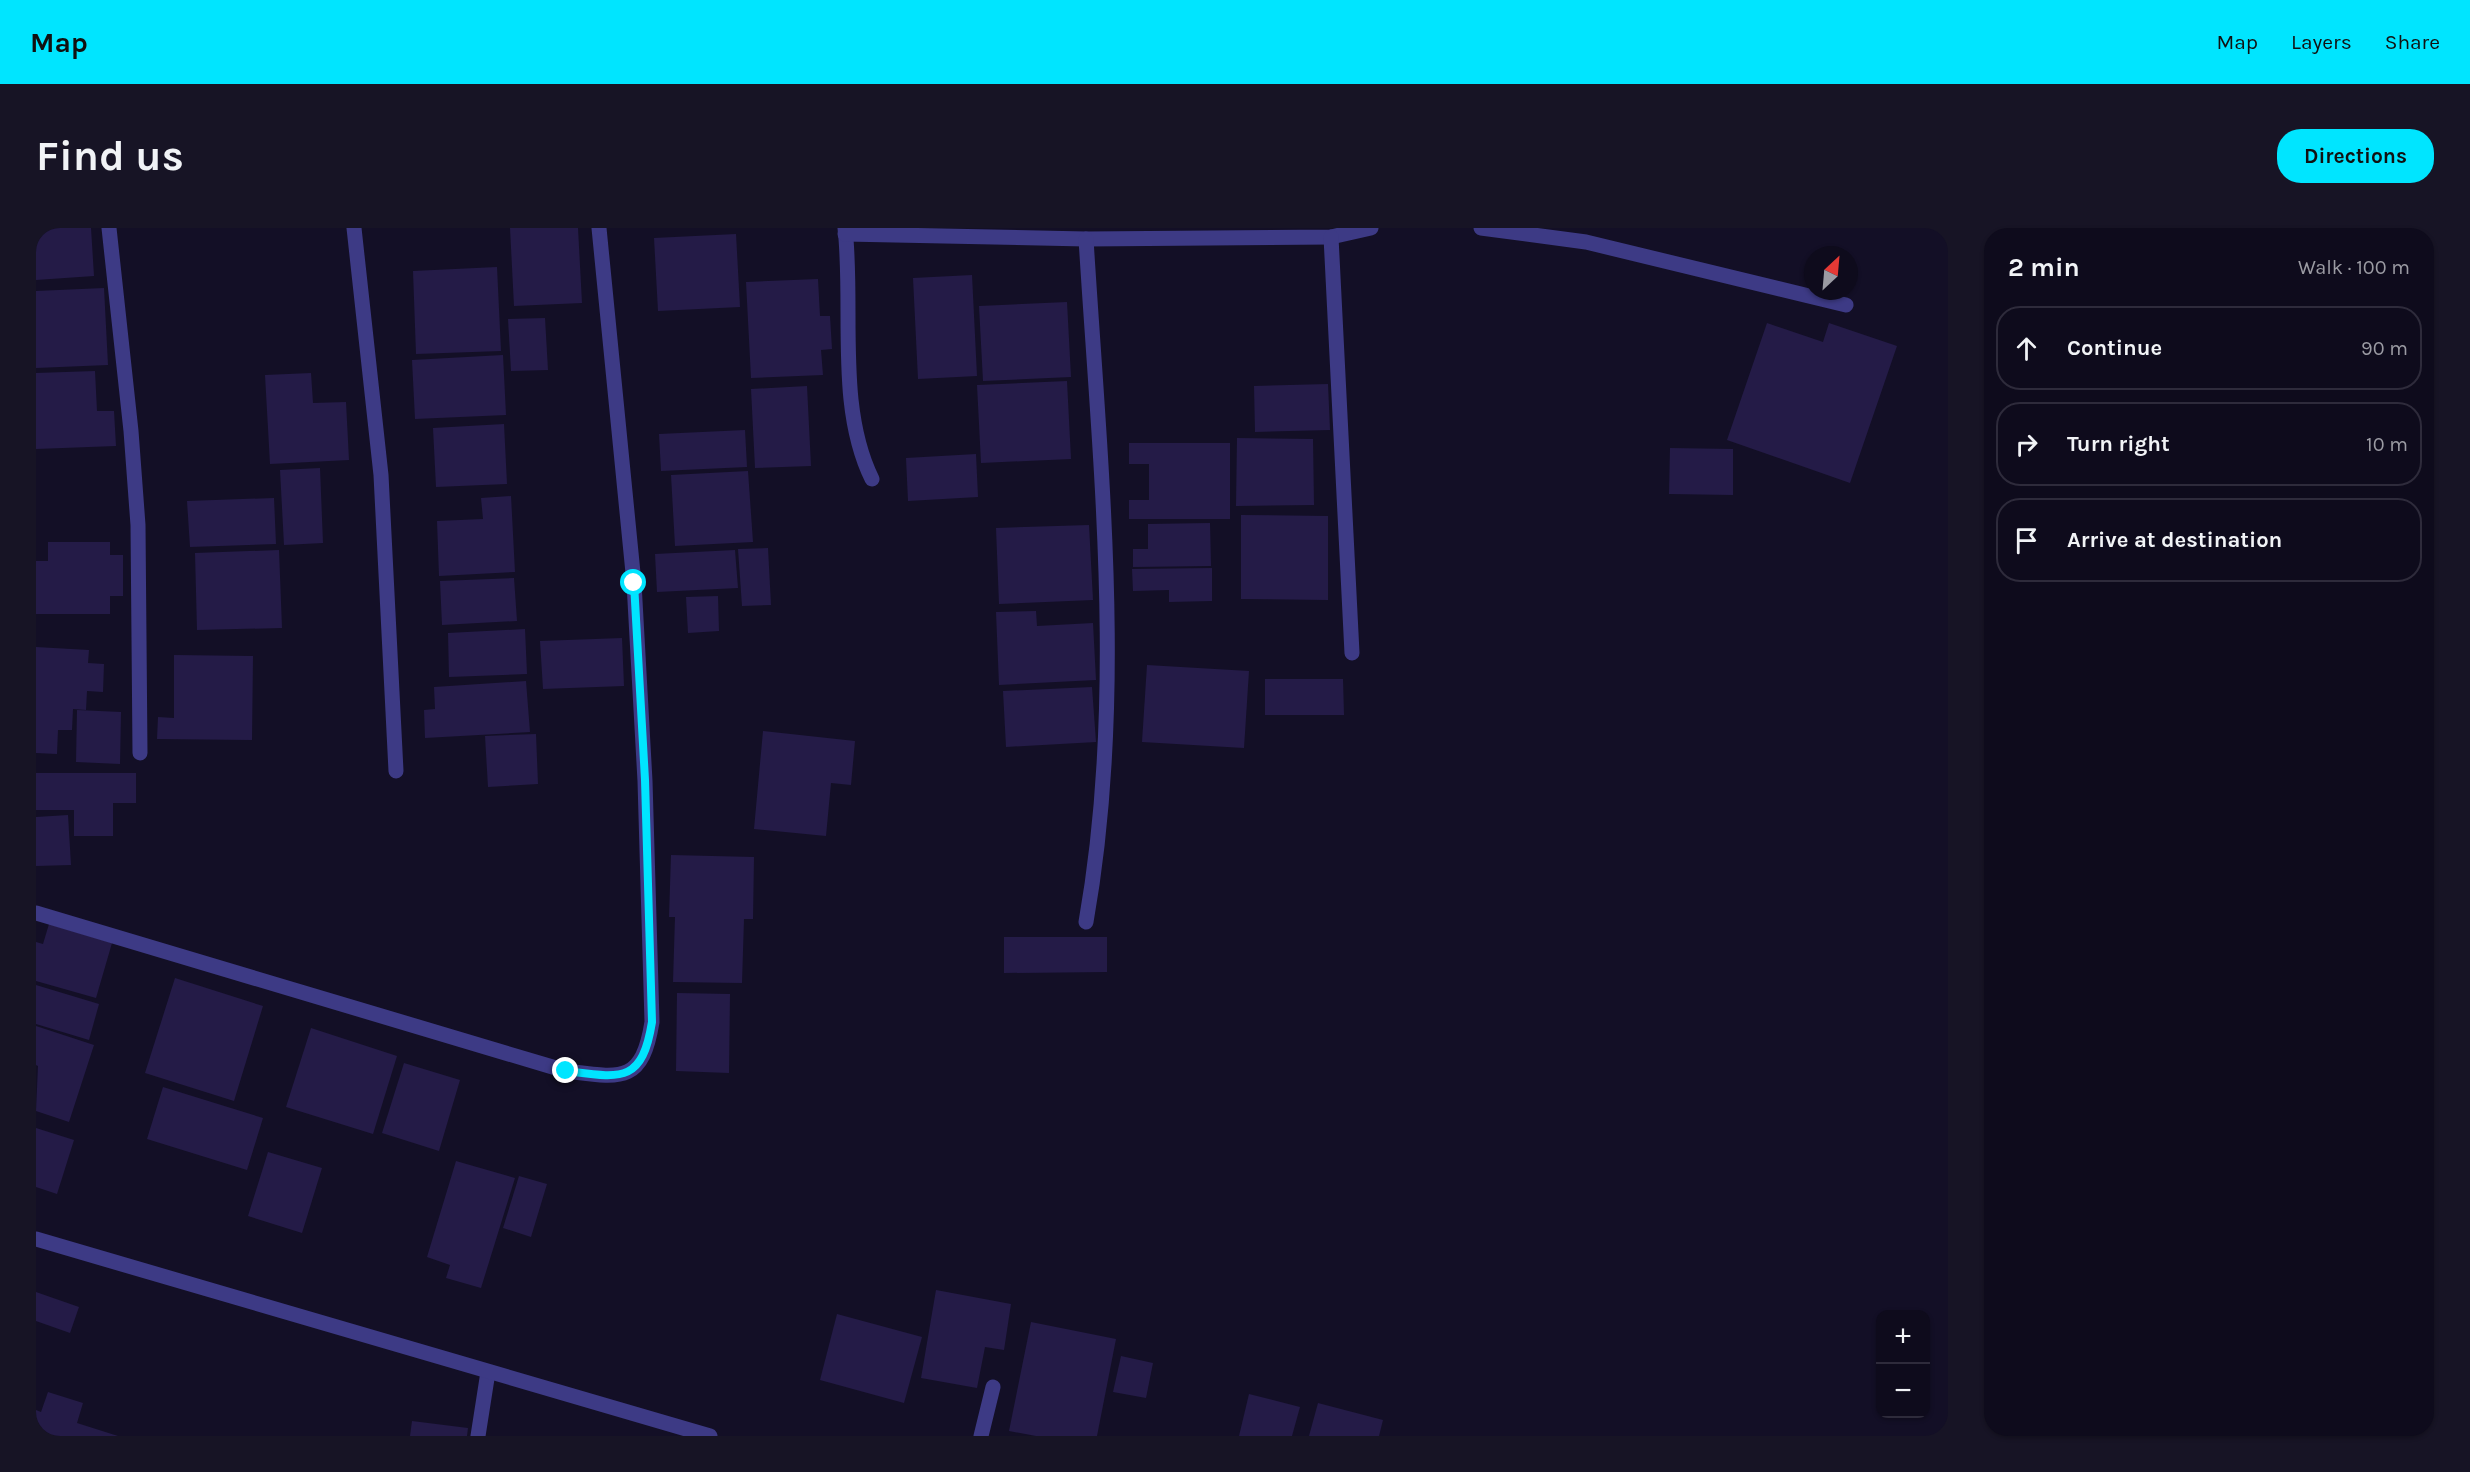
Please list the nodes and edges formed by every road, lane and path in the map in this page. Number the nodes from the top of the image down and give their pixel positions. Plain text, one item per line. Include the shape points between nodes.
1 (109, 228) edge
2 (354, 228) edge
3 (599, 228) edge
4 (1371, 228) edge
5 (1481, 228) edge
6 (845, 231) edge
7 (1331, 237) junction
8 (1086, 239) junction
9 (1846, 305) dead end
10 (872, 479) dead end
11 (1352, 653) dead end
12 (140, 753) dead end
13 (396, 771) dead end
14 (36, 912) edge
15 (1086, 922) dead end
16 (36, 1239) edge
17 (488, 1372) junction
18 (993, 1387) dead end
19 (478, 1436) edge
20 (710, 1436) edge
21 (981, 1436) edge

1 - 12 street via 132,431 138,525
2 - 13 street via 381,475
3 - 14 street via 634,583 645,780 652,1022 644,1055 636,1067 626,1074 604,1076 566,1071
4 - 7 street
5 - 9 street via 1586,242
6 - 8 street
6 - 10 street via 852,417
7 - 8 street
7 - 11 street
8 - 15 street via 1106,561 1108,661 1107,730 1095,874
16 - 17 street
17 - 19 street
17 - 20 street
18 - 21 street

